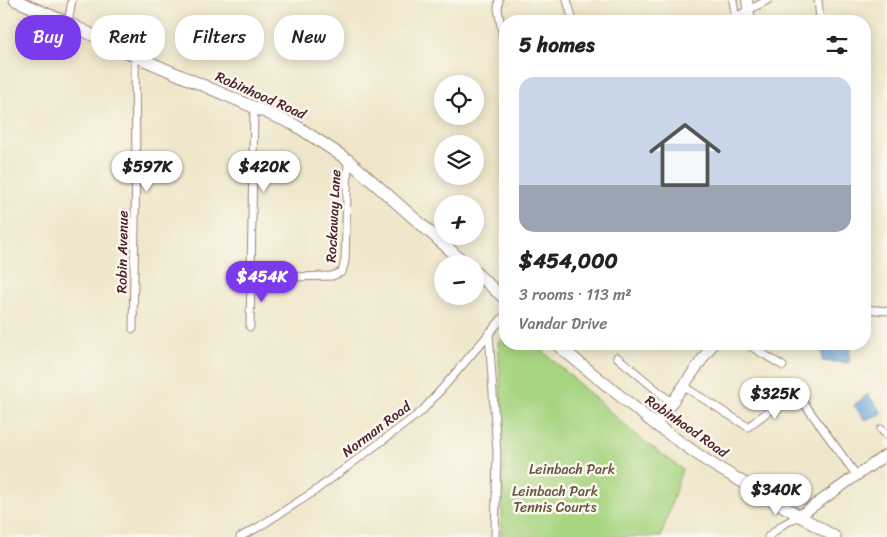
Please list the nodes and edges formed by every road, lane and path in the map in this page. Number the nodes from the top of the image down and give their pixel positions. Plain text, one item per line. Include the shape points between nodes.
1 (15, 0) edge
2 (72, 0) edge
3 (499, 0) edge
4 (567, 0) edge
5 (733, 0) edge
6 (768, 0) edge
7 (818, 0) edge
8 (748, 5) edge
9 (50, 15) edge
10 (69, 15) edge
11 (499, 15) edge
12 (571, 15) edge
13 (735, 15) edge
14 (739, 15) edge
15 (820, 15) edge
16 (135, 60) edge
17 (144, 60) edge
18 (254, 108) junction
19 (348, 160) junction
20 (456, 255) edge
21 (252, 278) junction
22 (484, 280) edge
23 (499, 294) edge
24 (871, 310) edge
25 (887, 311) edge
26 (499, 321) edge
27 (250, 327) dead end
28 (133, 329) dead end
29 (489, 332) junction
30 (563, 350) edge
31 (709, 350) edge
32 (757, 350) edge
33 (618, 357) dead end
34 (783, 366) dead end
35 (683, 386) junction
36 (671, 402) junction
37 (656, 425) junction
38 (881, 429) dead end
39 (887, 436) edge
40 (887, 454) edge
41 (857, 476) junction
42 (799, 516) junction
43 (240, 537) edge
44 (495, 537) edge
45 (768, 537) edge
46 (835, 537) edge

1 - 9 main road, Robinhood Road
2 - 10 street
3 - 11 street
4 - 12 street
5 - 13 street
6 - 8 street
7 - 15 street
8 - 14 street
16 - 28 street, Robin Avenue
17 - 18 main road, Robinhood Road
18 - 19 main road, Robinhood Road via 295,125
18 - 21 street
19 - 20 main road, Robinhood Road
19 - 21 street, Rockaway Lane via 342,272 332,276
21 - 27 street
22 - 23 main road
24 - 25 street
26 - 29 street, Norman Road
29 - 43 street, Norman Road via 421,412 312,493
29 - 44 street via 497,453
30 - 37 main road, Robinhood Road
31 - 35 street
32 - 34 street
33 - 36 street
35 - 36 street
35 - 41 street via 748,427 795,391
36 - 37 street
37 - 42 main road, Robinhood Road via 707,461
38 - 39 street
40 - 41 street
41 - 42 street
42 - 45 street
42 - 46 main road, Robinhood Road

